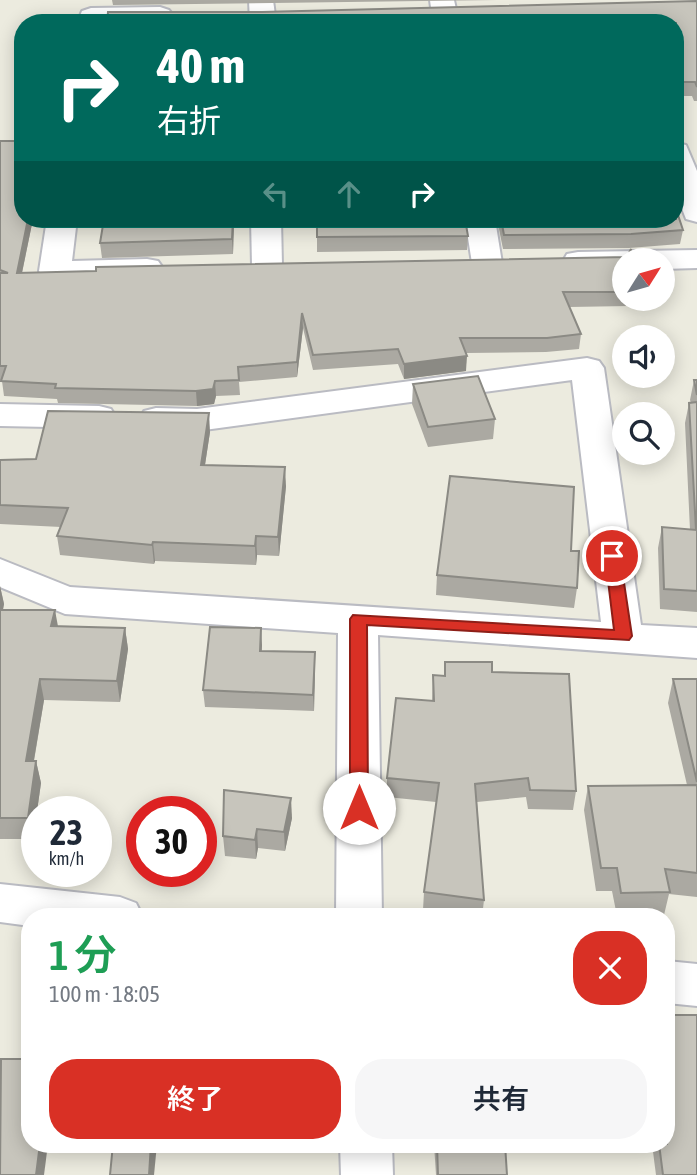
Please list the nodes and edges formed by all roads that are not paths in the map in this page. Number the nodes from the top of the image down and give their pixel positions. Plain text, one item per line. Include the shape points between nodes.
1 (444, 11) edge
2 (472, 11) edge
3 (419, 12) edge
4 (684, 175) edge
5 (697, 213) edge
6 (61, 228) edge
7 (266, 228) edge
8 (484, 228) edge
9 (697, 259) edge
10 (267, 265) edge
11 (174, 267) edge
12 (0, 415) edge
13 (0, 572) edge
14 (358, 619) junction
15 (623, 636) junction
16 (697, 643) edge
17 (0, 902) edge
18 (48, 908) edge
19 (359, 908) edge
20 (675, 983) edge
21 (697, 985) edge
22 (366, 1153) edge
23 (367, 1175) edge

1 - 2 street
1 - 3 street
4 - 5 street
6 - 11 street via 55,271
7 - 10 street
8 - 9 street via 501,263
12 - 15 street via 197,420 587,368
13 - 14 street via 65,600
14 - 15 street
14 - 19 street
15 - 16 street
17 - 18 street
20 - 21 street
22 - 23 street

